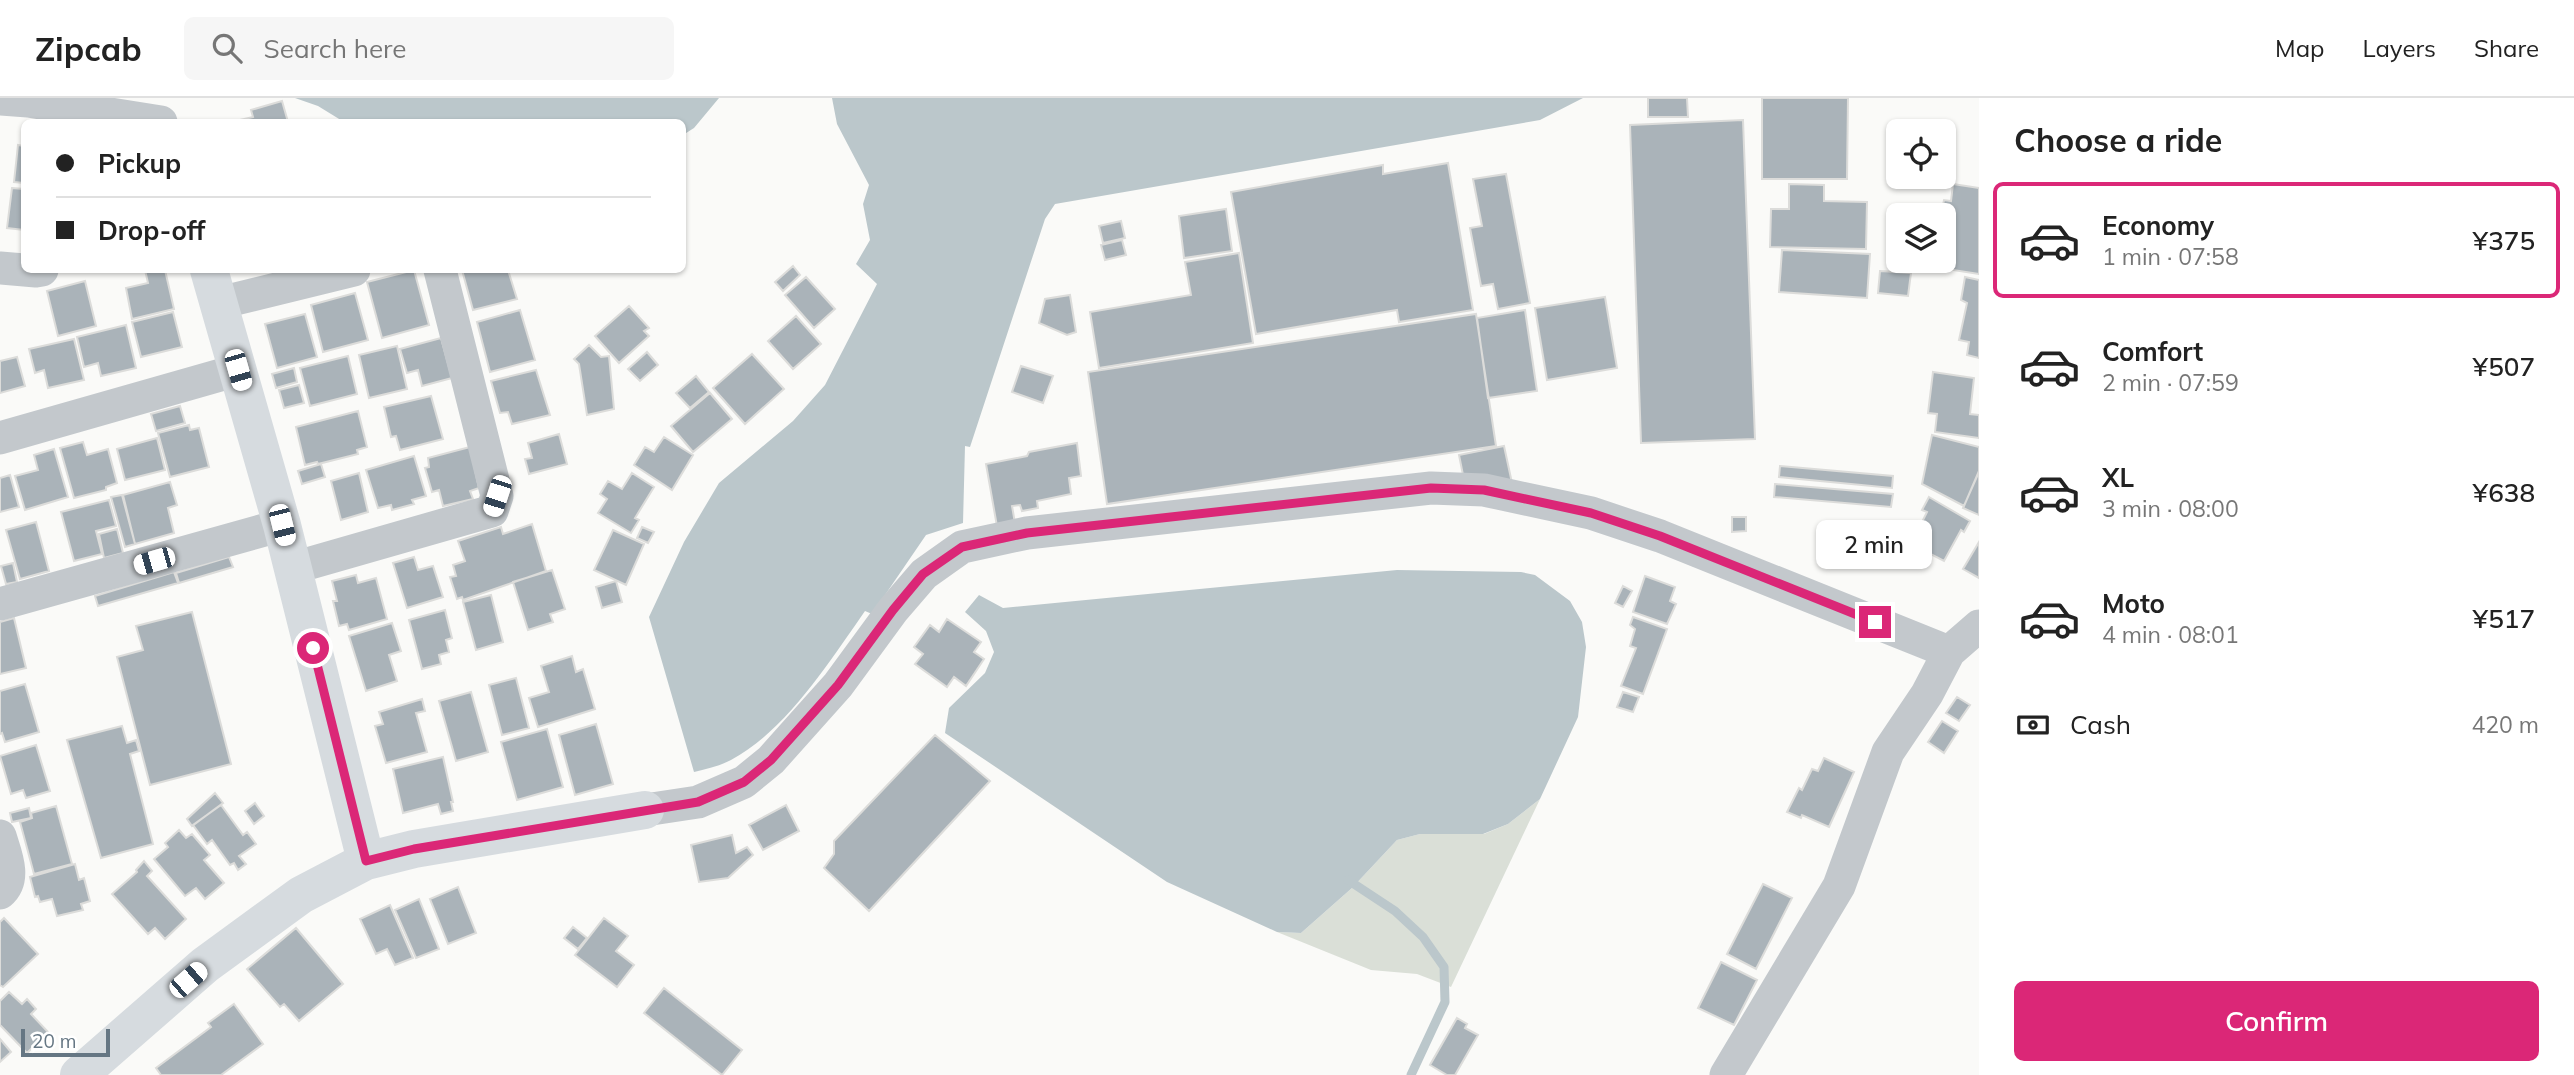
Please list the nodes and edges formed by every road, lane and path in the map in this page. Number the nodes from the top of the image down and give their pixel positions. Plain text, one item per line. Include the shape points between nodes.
1 (0, 99) edge
2 (142, 119) edge
3 (0, 268) edge
4 (21, 270) edge
5 (328, 273) edge
6 (441, 273) edge
7 (214, 286) edge
8 (238, 370) junction
9 (0, 438) edge
10 (282, 525) junction
11 (293, 568) junction
12 (0, 604) edge
13 (1979, 626) edge
14 (1949, 652) junction
15 (645, 810) joint
16 (0, 836) edge
17 (366, 861) junction
18 (0, 893) edge
19 (79, 1075) edge
20 (1726, 1075) edge

1 - 2 street
3 - 4 street
5 - 7 street
6 - 11 street via 497,496 492,511
7 - 8 street
8 - 9 street
8 - 10 street
10 - 11 street
10 - 12 street
11 - 17 street
13 - 14 street
14 - 15 street via 1660,536 1591,513 1484,490 1431,488 1041,531 962,547 923,574 838,685 771,760 744,782 698,802
14 - 20 street via 1888,752 1839,886
15 - 17 street
16 - 18 street via 9,871
17 - 19 street via 301,895 205,965

